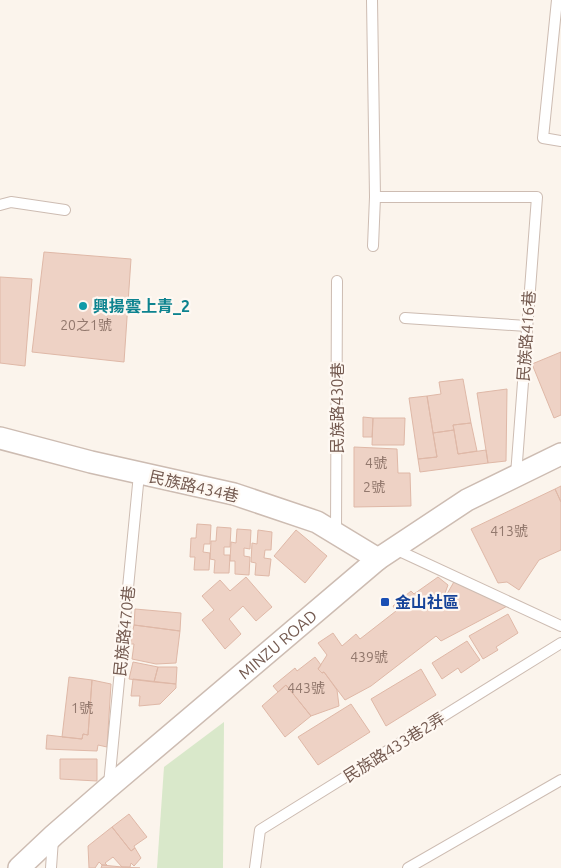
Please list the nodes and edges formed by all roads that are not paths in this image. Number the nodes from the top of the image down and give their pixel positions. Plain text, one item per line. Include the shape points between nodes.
1 (372, 0) edge
2 (557, 0) edge
3 (561, 140) edge
4 (375, 197) junction
5 (0, 205) edge
6 (65, 210) dead end
7 (372, 246) dead end
8 (337, 281) dead end
9 (405, 318) dead end
10 (527, 326) junction
11 (0, 438) edge
12 (561, 454) edge
13 (139, 474) junction
14 (516, 475) junction
15 (336, 534) junction
16 (386, 554) junction
17 (561, 626) edge
18 (561, 643) edge
19 (561, 780) edge
20 (108, 788) junction
21 (54, 835) junction
22 (19, 868) edge
23 (51, 868) edge
24 (255, 868) edge
25 (408, 868) edge

1 - 4 lane
2 - 3 lane via 543,138
4 - 7 lane
4 - 10 lane, 民族路416巷 via 537,197
5 - 6 lane via 11,202
8 - 15 lane, 民族路430巷
9 - 10 lane
10 - 14 lane, 民族路416巷
11 - 13 street, 民族路434巷
12 - 14 street, MINZU ROAD
13 - 15 street, 民族路434巷 via 234,494 317,522
13 - 20 lane, 民族路470巷
14 - 16 street, MINZU ROAD via 467,500
15 - 16 street, 民族路434巷
16 - 17 lane
16 - 20 street, MINZU ROAD
18 - 24 lane, 民族路433巷2弄 via 260,830
19 - 25 lane
20 - 21 street, MINZU ROAD
21 - 22 street, MINZU ROAD
21 - 23 lane

